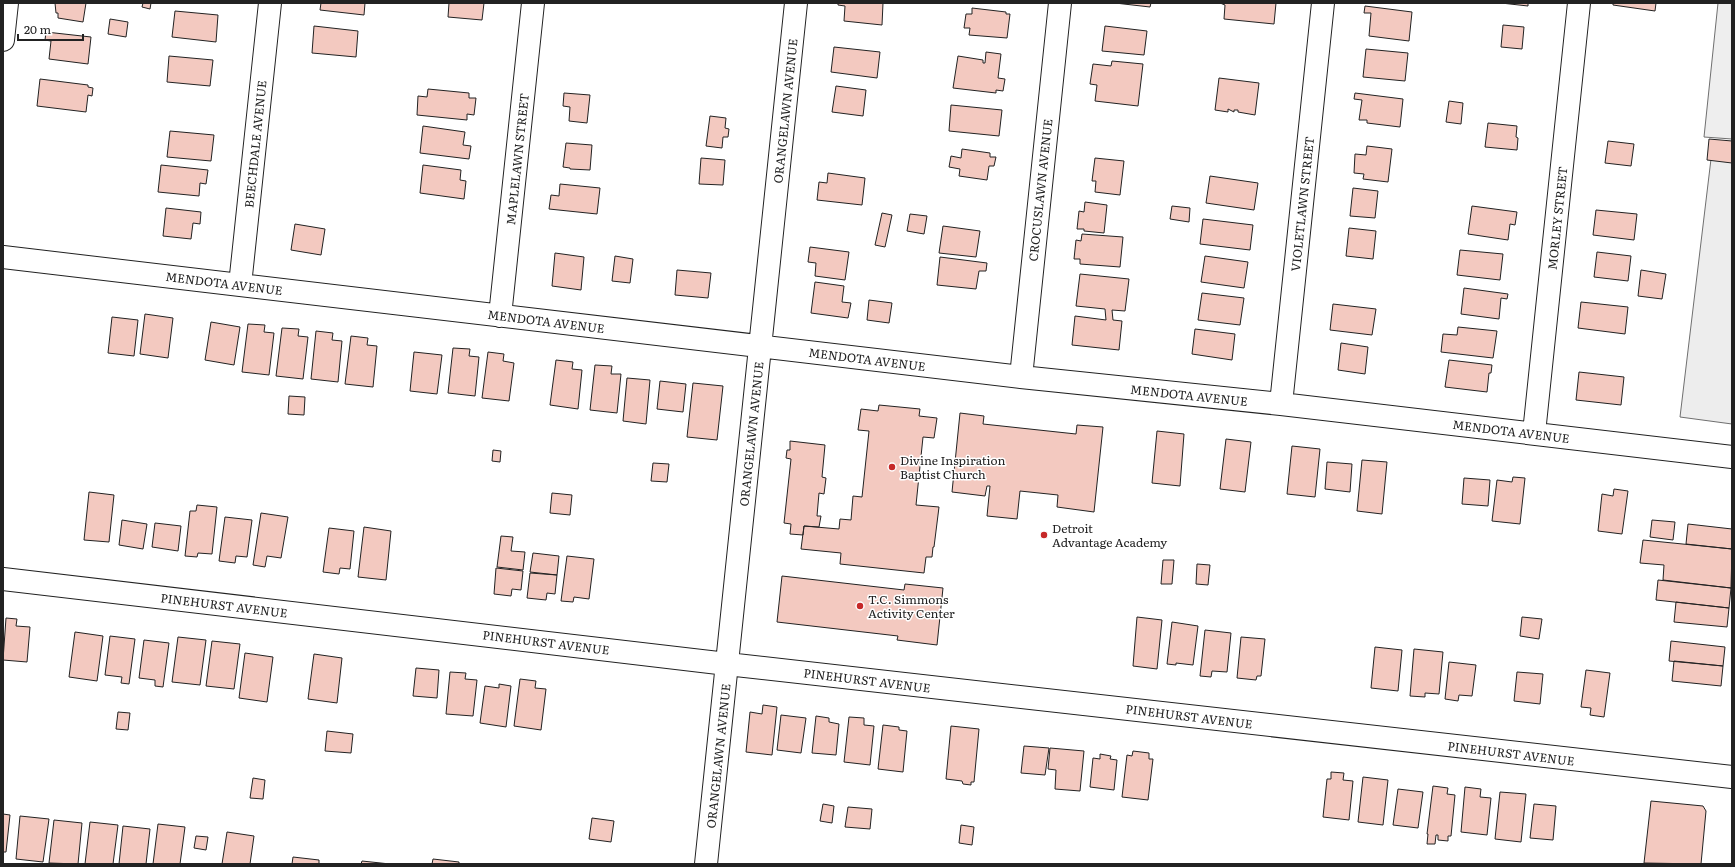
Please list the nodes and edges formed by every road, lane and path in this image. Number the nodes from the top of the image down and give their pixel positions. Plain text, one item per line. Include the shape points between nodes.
1 (7, 3) edge
2 (270, 3) edge
3 (533, 3) edge
4 (796, 3) edge
5 (1060, 3) edge
6 (1324, 3) edge
7 (1579, 3) edge
8 (3, 40) edge
9 (3, 257) edge
10 (240, 285) junction
11 (500, 316) junction
12 (760, 346) junction
13 (1021, 376) junction
14 (1281, 404) junction
15 (1534, 433) junction
16 (1732, 457) edge
17 (3, 579) edge
18 (727, 664) junction
19 (1732, 777) edge
20 (706, 864) edge

1 - 8 street
2 - 10 street, BEECHDALE AVENUE
3 - 11 street, MAPLELAWN STREET
4 - 12 street, ORANGELAWN AVENUE
5 - 13 street, CROCUSLAWN AVENUE
6 - 14 street, VIOLETLAWN STREET
7 - 15 street, MORLEY STREET
9 - 10 street, MENDOTA AVENUE
10 - 11 street, MENDOTA AVENUE
11 - 12 street, MENDOTA AVENUE
12 - 13 street, MENDOTA AVENUE
12 - 18 street, ORANGELAWN AVENUE
13 - 14 street, MENDOTA AVENUE
14 - 15 street, MENDOTA AVENUE
15 - 16 street, MENDOTA AVENUE
17 - 18 street, PINEHURST AVENUE
18 - 19 street, PINEHURST AVENUE
18 - 20 street, ORANGELAWN AVENUE

